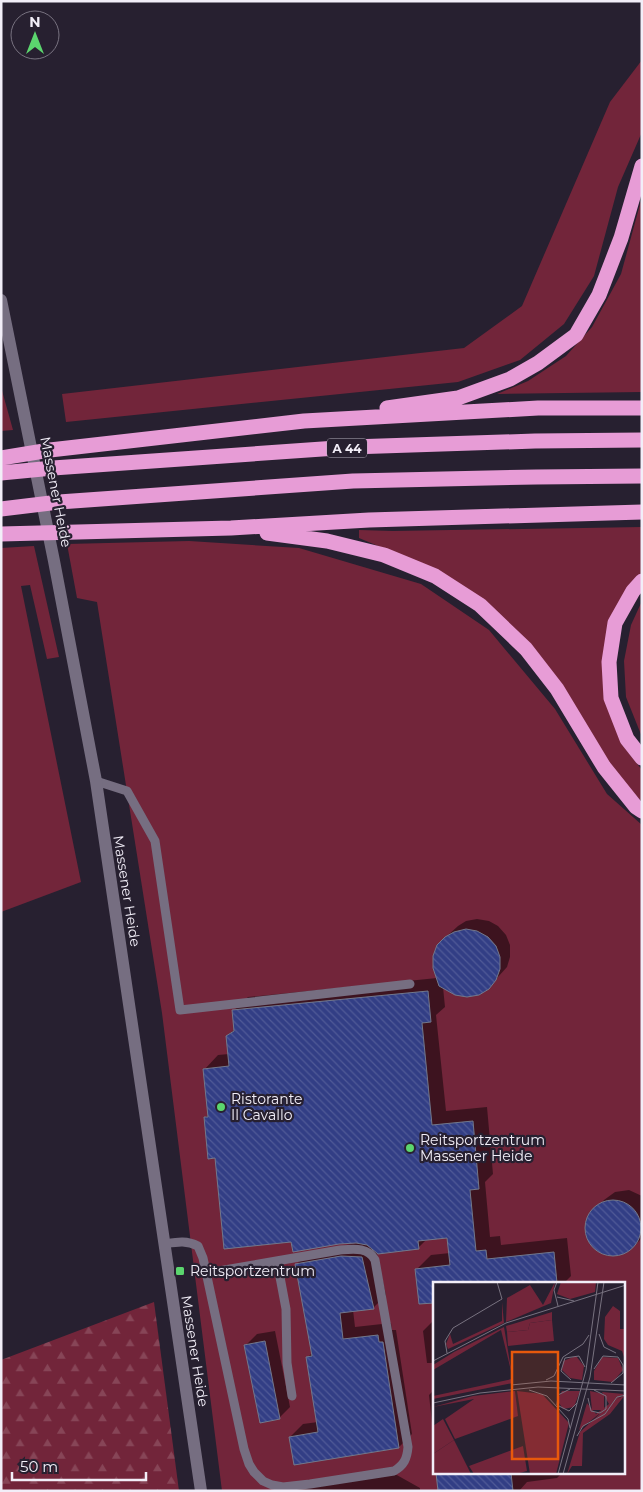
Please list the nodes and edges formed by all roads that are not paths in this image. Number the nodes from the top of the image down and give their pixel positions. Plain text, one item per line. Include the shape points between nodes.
1 (642, 166) edge
2 (1, 300) edge
3 (642, 408) edge
4 (304, 422) junction
5 (642, 440) edge
6 (1, 458) edge
7 (1, 473) edge
8 (642, 476) edge
9 (1, 509) edge
10 (642, 512) edge
11 (231, 528) junction
12 (1, 534) edge
13 (642, 581) edge
14 (642, 758) edge
15 (96, 781) junction
16 (642, 811) edge
17 (410, 984) dead end
18 (164, 1244) junction
19 (277, 1261) junction
20 (207, 1273) junction
21 (292, 1396) dead end
22 (201, 1491) edge

1 - 4 highway via 621,238 599,295 576,335 510,380 458,398
2 - 15 street, Massener Heide
3 - 4 highway via 538,408
4 - 6 highway
5 - 7 highway, A 44 via 535,440 351,447
8 - 9 highway via 353,481
10 - 11 highway via 369,520
11 - 12 highway
11 - 16 highway via 328,541 384,555 435,576 480,605 526,649 557,689 604,767
13 - 14 highway via 615,623 609,662 611,698 627,740
15 - 17 lane via 127,791 155,841 180,1010
15 - 18 street, Massener Heide
18 - 20 lane via 179,1241 198,1246
18 - 22 street, Massener Heide
19 - 20 lane
19 - 20 lane via 340,1250 366,1250 372,1254 408,1447 408,1457 401,1467 394,1471 283,1487 263,1481 254,1472 244,1449
19 - 21 lane via 286,1309 287,1364

